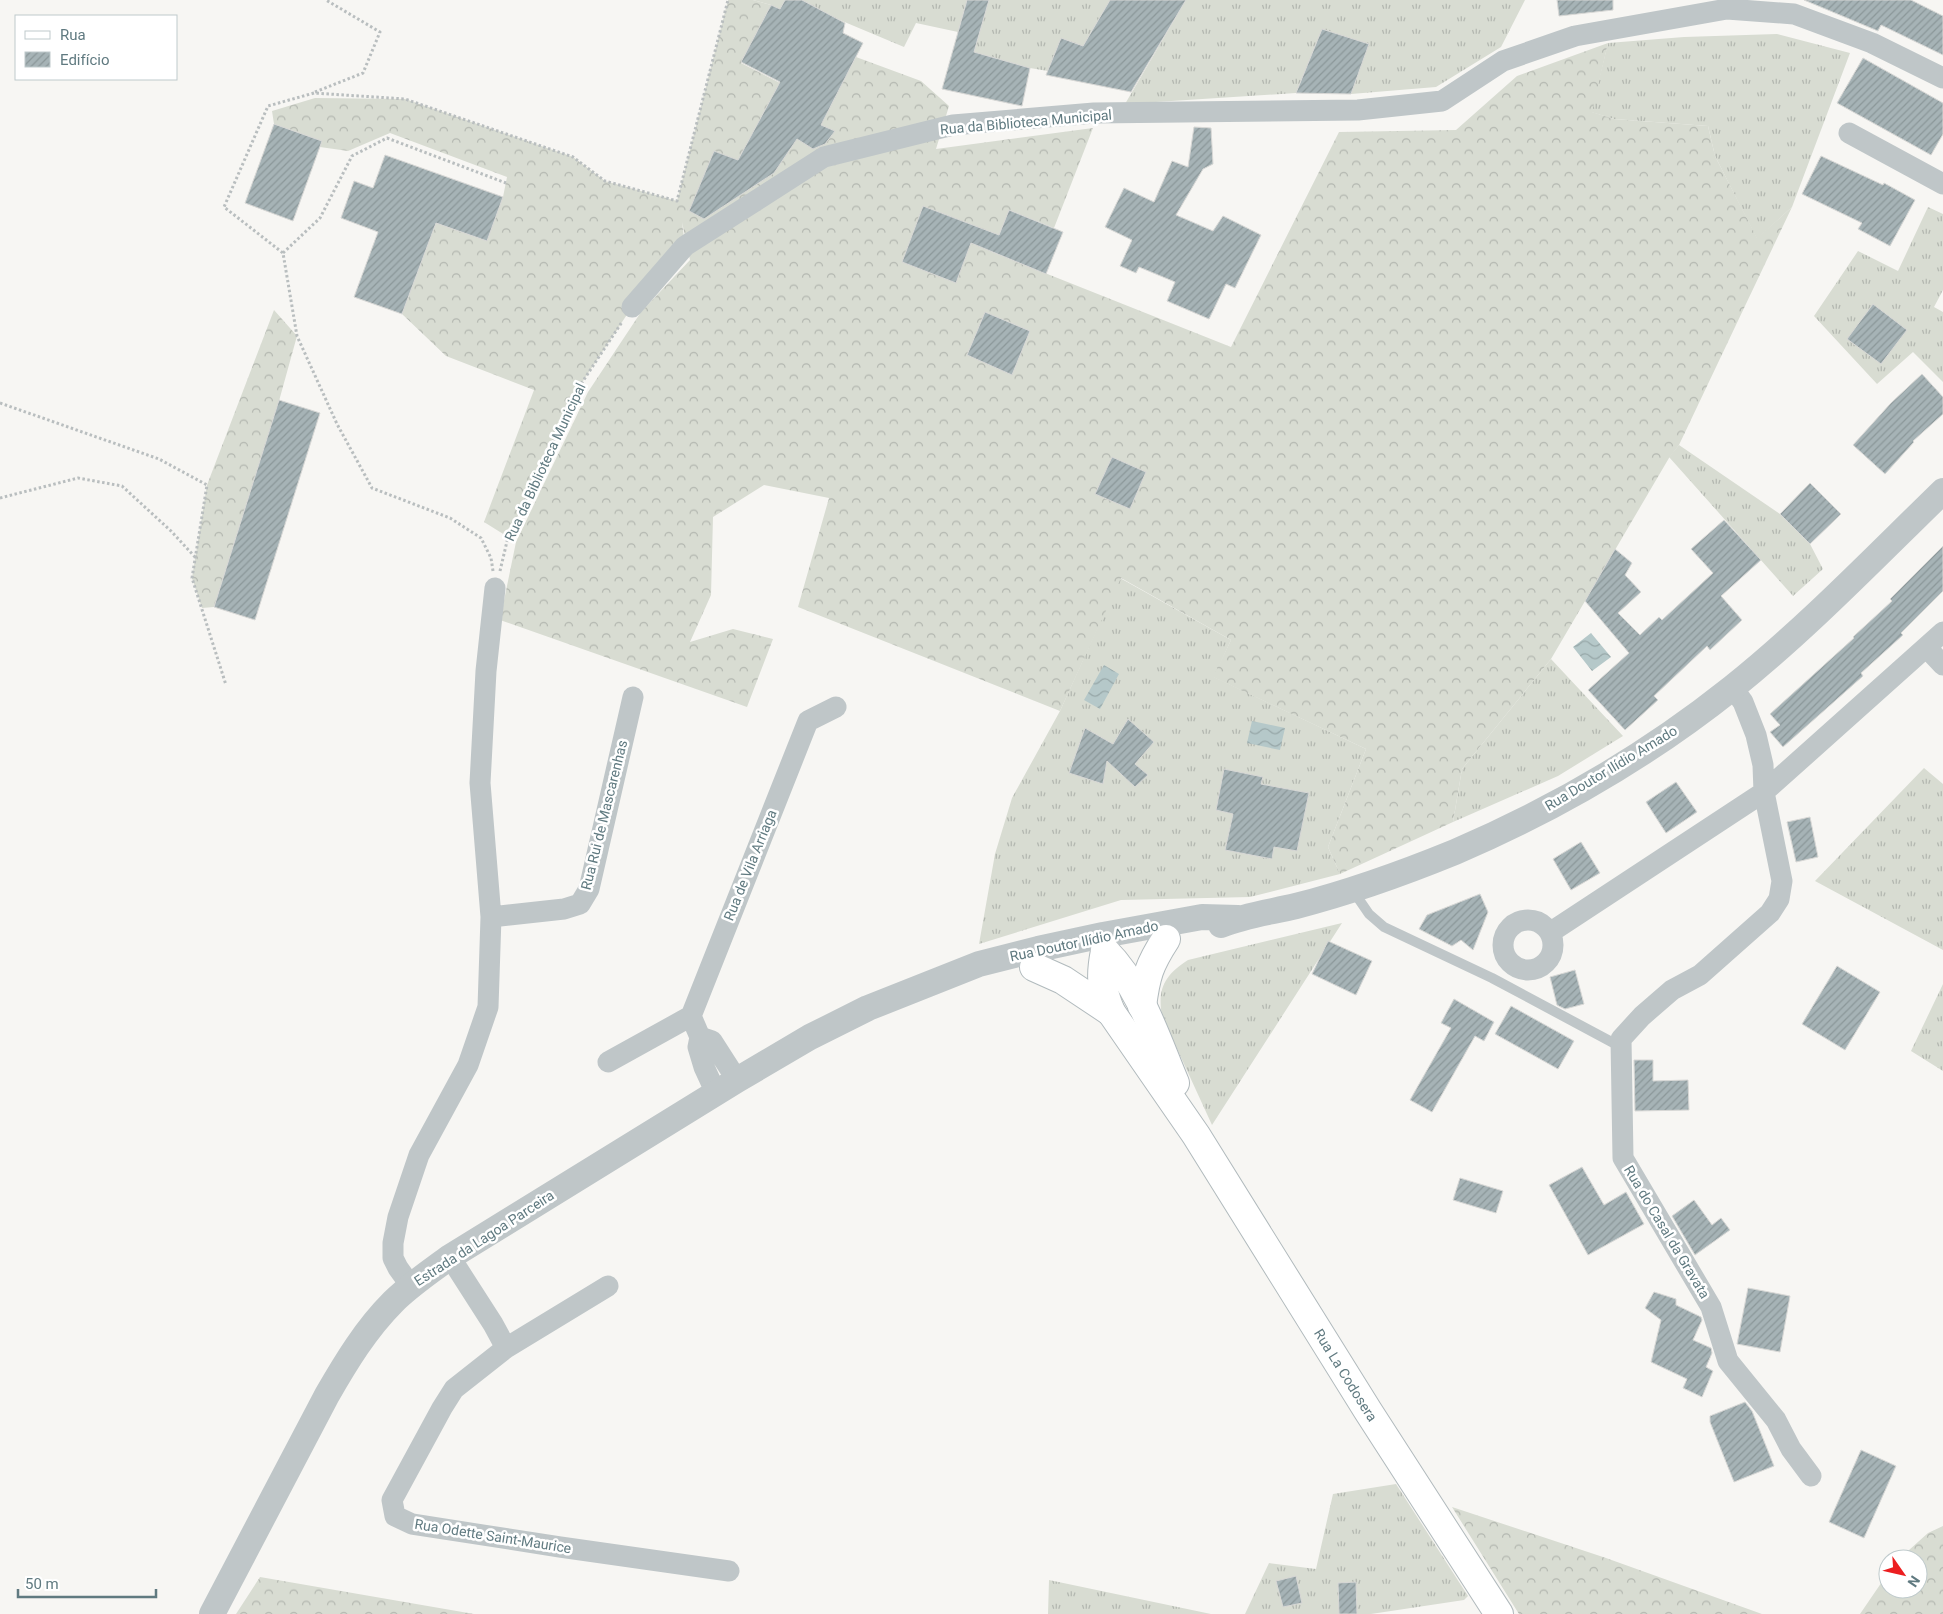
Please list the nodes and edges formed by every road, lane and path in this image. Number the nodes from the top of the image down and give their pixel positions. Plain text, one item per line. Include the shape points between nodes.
1 (326, 0) edge
2 (728, 0) edge
3 (1724, 4) edge
4 (1797, 7) edge
5 (1943, 78) edge
6 (314, 93) junction
7 (1849, 133) dead end
8 (1942, 182) edge
9 (506, 183) dead end
10 (283, 252) junction
11 (632, 307) joint
12 (0, 402) edge
13 (1943, 491) edge
14 (0, 498) edge
15 (195, 558) junction
16 (496, 588) junction
17 (1943, 632) edge
18 (1927, 648) junction
19 (1943, 665) edge
20 (226, 685) dead end
21 (1732, 688) junction
22 (633, 697) dead end
23 (836, 707) dead end
24 (1764, 792) junction
25 (1355, 888) junction
26 (491, 917) junction
27 (1238, 918) junction
28 (1551, 932) dead end
29 (1166, 939) junction
30 (1104, 943) junction
31 (1034, 967) junction
32 (933, 983) junction
33 (1142, 1006) junction
34 (1111, 1012) junction
35 (690, 1016) junction
36 (810, 1037) joint
37 (1621, 1047) junction
38 (608, 1062) dead end
39 (727, 1087) junction
40 (1196, 1135) junction
41 (450, 1258) junction
42 (411, 1286) junction
43 (608, 1286) dead end
44 (506, 1348) junction
45 (1811, 1476) dead end
46 (728, 1571) dead end
47 (212, 1614) edge
48 (1499, 1614) edge

1 - 6 path via 380,32 363,73
2 - 6 path via 677,201 605,181 573,157 405,99
3 - 4 street, Rua da Biblioteca Municipal
3 - 11 street, Rua da Biblioteca Municipal via 1575,36 1503,61 1442,101 1358,110 1094,113 953,125 824,157 686,246
4 - 5 street, Rua da Biblioteca Municipal
6 - 10 path via 268,106 224,207
7 - 8 street
9 - 10 path via 388,138 352,156 320,218
10 - 16 path via 297,336 337,424 372,488 450,518 481,538 491,558
11 - 16 path, Rua da Biblioteca Municipal via 579,387 508,537
12 - 15 path via 159,459 207,485
13 - 21 street, Rua Doutor Ilídio Amado via 1819,612
14 - 15 path via 78,478 122,486
15 - 20 path via 192,578
16 - 26 street via 486,671 480,783
17 - 18 street
18 - 19 street
18 - 24 street
21 - 24 street via 1743,702 1756,735 1763,765
21 - 25 street, Rua Doutor Ilídio Amado via 1661,740 1576,792 1454,852
22 - 26 street, Rua Rui de Mascarenhas via 589,889 580,904 564,909
23 - 35 street, Rua de Vila Arriaga via 808,721
24 - 28 street
24 - 37 street via 1782,881 1779,899 1770,912 1700,975 1672,990 1642,1016 1621,1039
25 - 27 street, Rua Doutor Ilídio Amado via 1296,906
25 - 37 lane via 1369,914 1384,926 1492,978
26 - 42 street via 488,1007 468,1065 420,1156 398,1216 393,1258
27 - 29 street, Rua Doutor Ilídio Amado via 1201,933
27 - 30 street, Rua Doutor Ilídio Amado via 1202,917
29 - 30 street, Rua Doutor Ilídio Amado
29 - 33 main road via 1145,979
30 - 31 street, Rua Doutor Ilídio Amado
30 - 32 street, Rua Doutor Ilídio Amado via 979,964
30 - 33 main road
30 - 34 main road via 1101,974
31 - 32 street, Rua Doutor Ilídio Amado via 981,979
31 - 34 main road via 1063,980
32 - 36 street, Rua Doutor Ilídio Amado via 868,1008
33 - 40 main road
34 - 40 main road
35 - 38 street
35 - 39 street via 700,1037 712,1041
36 - 39 street, Estrada da Lagoa Parceira
37 - 45 street, Rua do Casal da Gravata via 1623,1158 1711,1307 1728,1361 1776,1420 1791,1449
39 - 41 street, Estrada da Lagoa Parceira
40 - 48 main road, Rua La Codosera
41 - 42 street, Estrada da Lagoa Parceira
41 - 44 street
42 - 47 street, Estrada da Lagoa Parceira via 370,1327 347,1362
43 - 44 street
44 - 46 street, Rua Odette Saint-Maurice via 454,1389 392,1500 395,1516 412,1524

